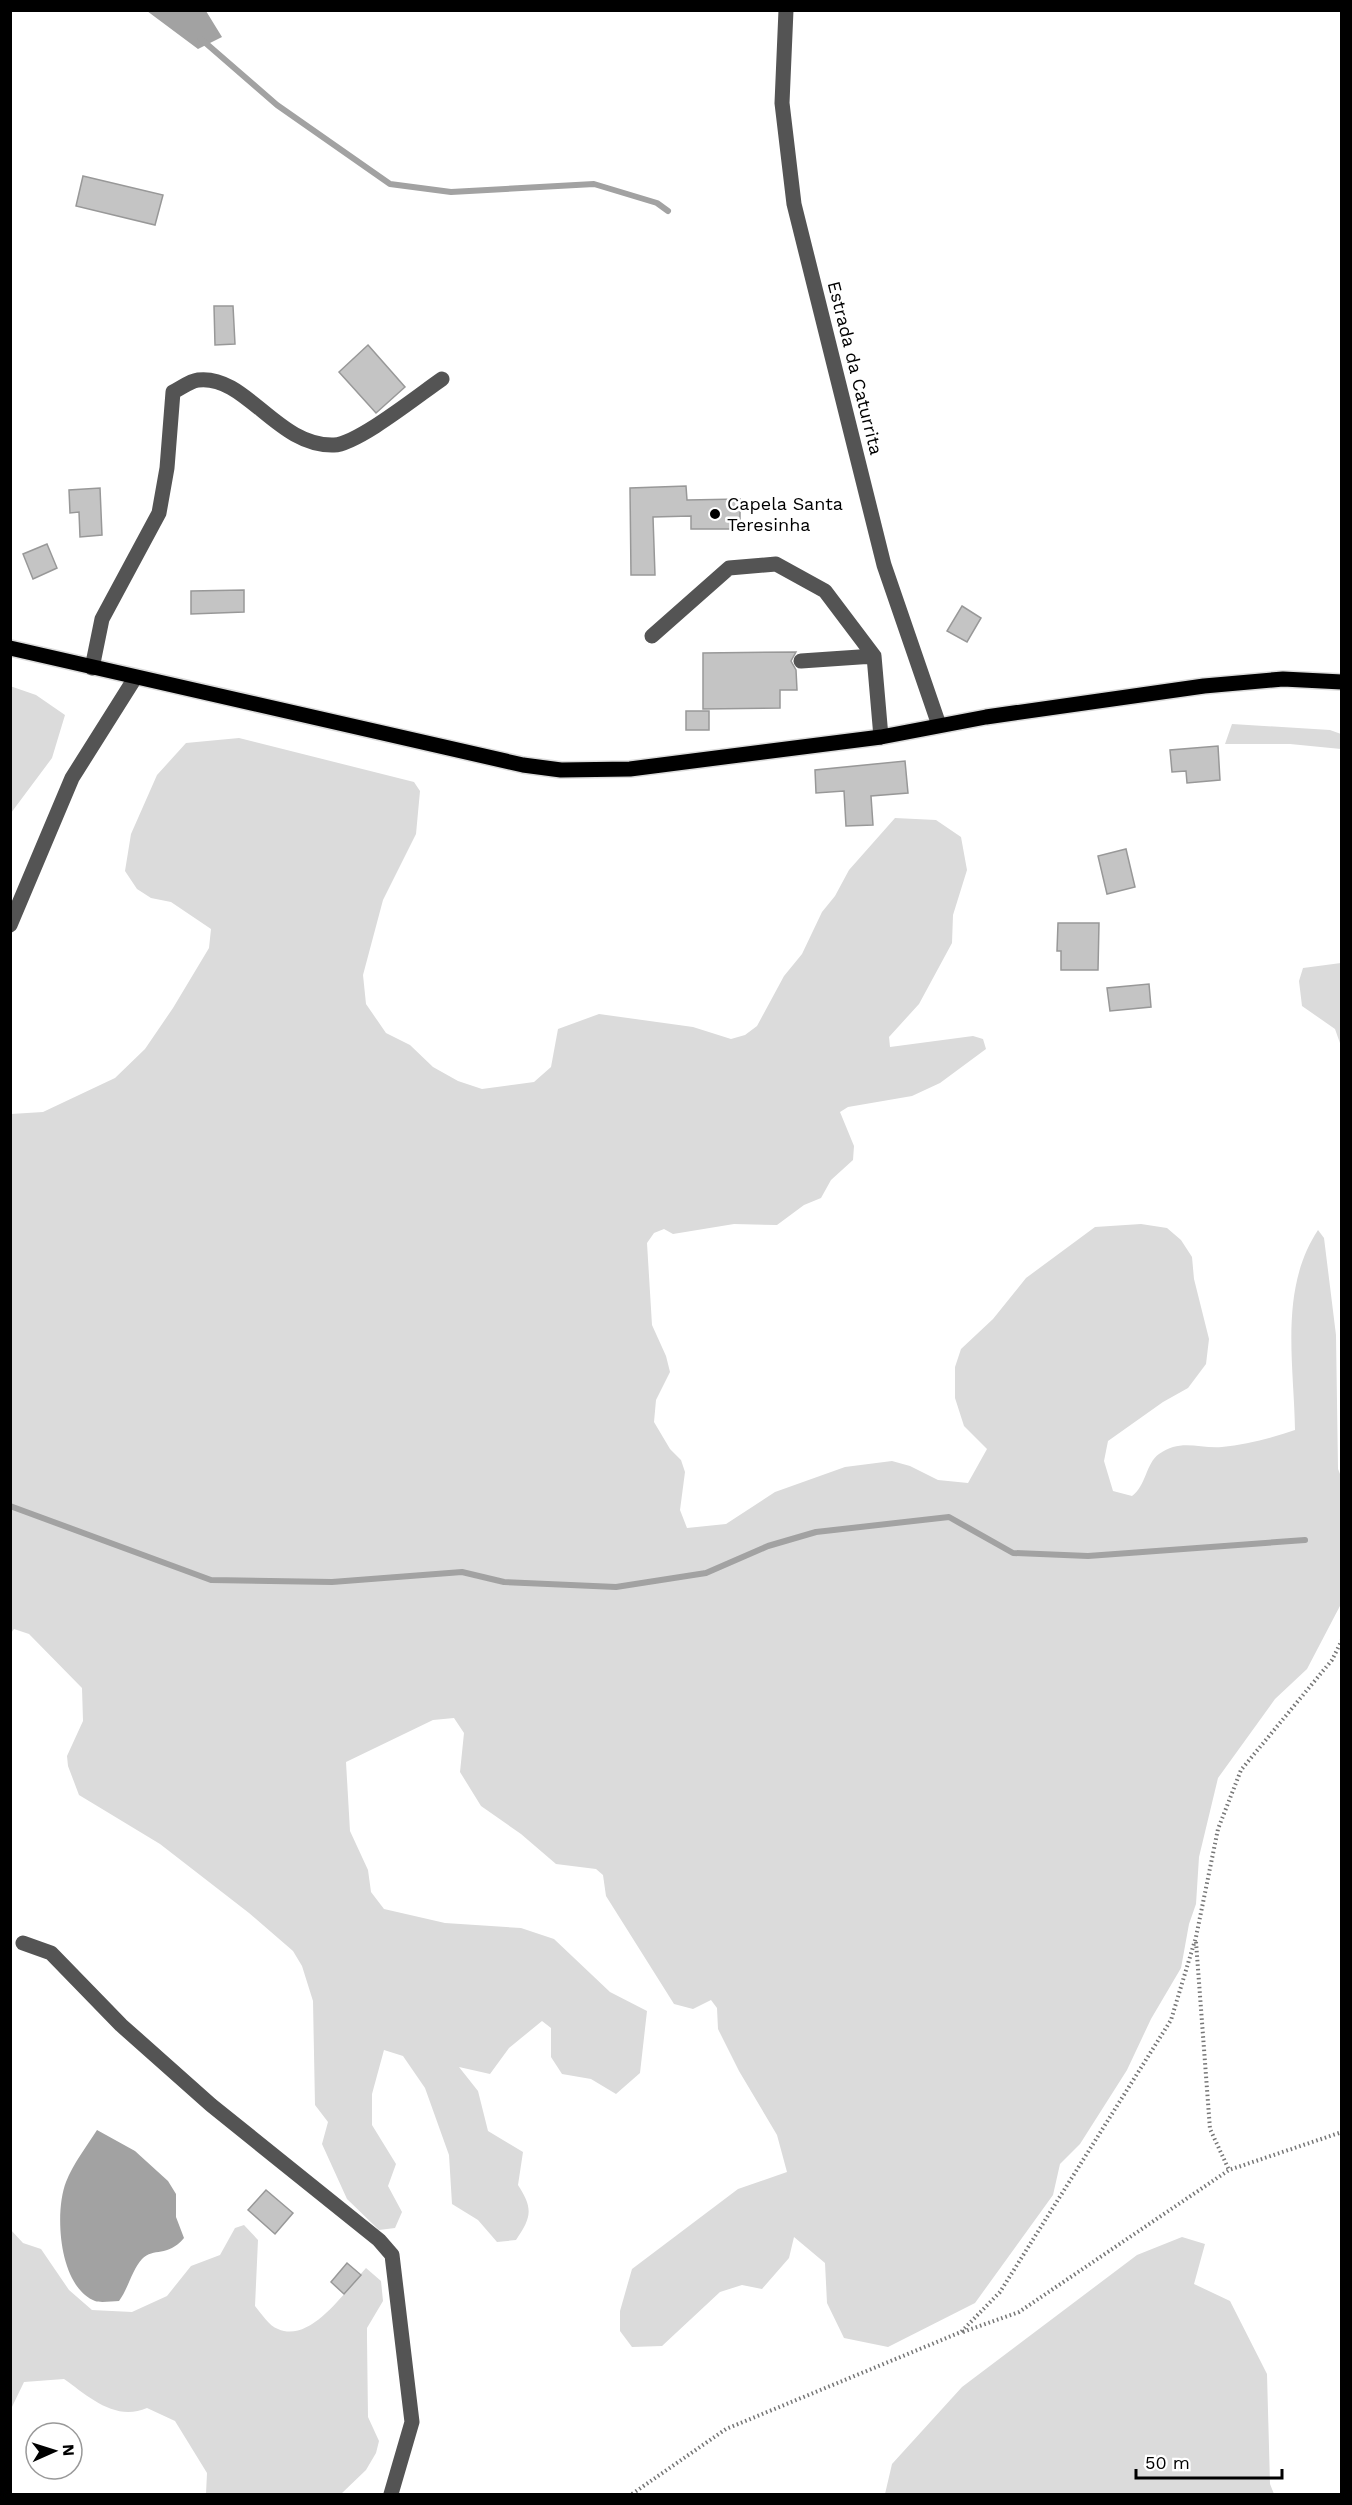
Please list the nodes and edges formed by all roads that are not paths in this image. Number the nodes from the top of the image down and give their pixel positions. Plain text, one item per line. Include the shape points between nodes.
1 (786, 10) edge
2 (442, 378) dead end
3 (652, 636) dead end
4 (10, 648) edge
5 (874, 656) junction
6 (801, 661) dead end
7 (92, 668) junction
8 (135, 678) junction
9 (1341, 682) edge
10 (939, 725) junction
11 (881, 737) junction
12 (10, 925) edge
13 (23, 1943) dead end
14 (391, 2494) edge

1 - 10 street, Estrada da Caturrita via 782,103 794,204 884,566
2 - 7 street via 365,432 336,445 301,440 224,382 197,380 173,392 159,513 102,619
3 - 5 street via 729,568 776,564 825,591
4 - 7 main road
5 - 6 street
5 - 11 street
7 - 8 main road
8 - 11 main road via 523,765 561,770 630,769
8 - 12 street via 72,778
9 - 10 main road via 1283,680 1204,686
10 - 11 main road
13 - 14 street via 51,1953 121,2025 211,2105 379,2240 392,2255 412,2422

